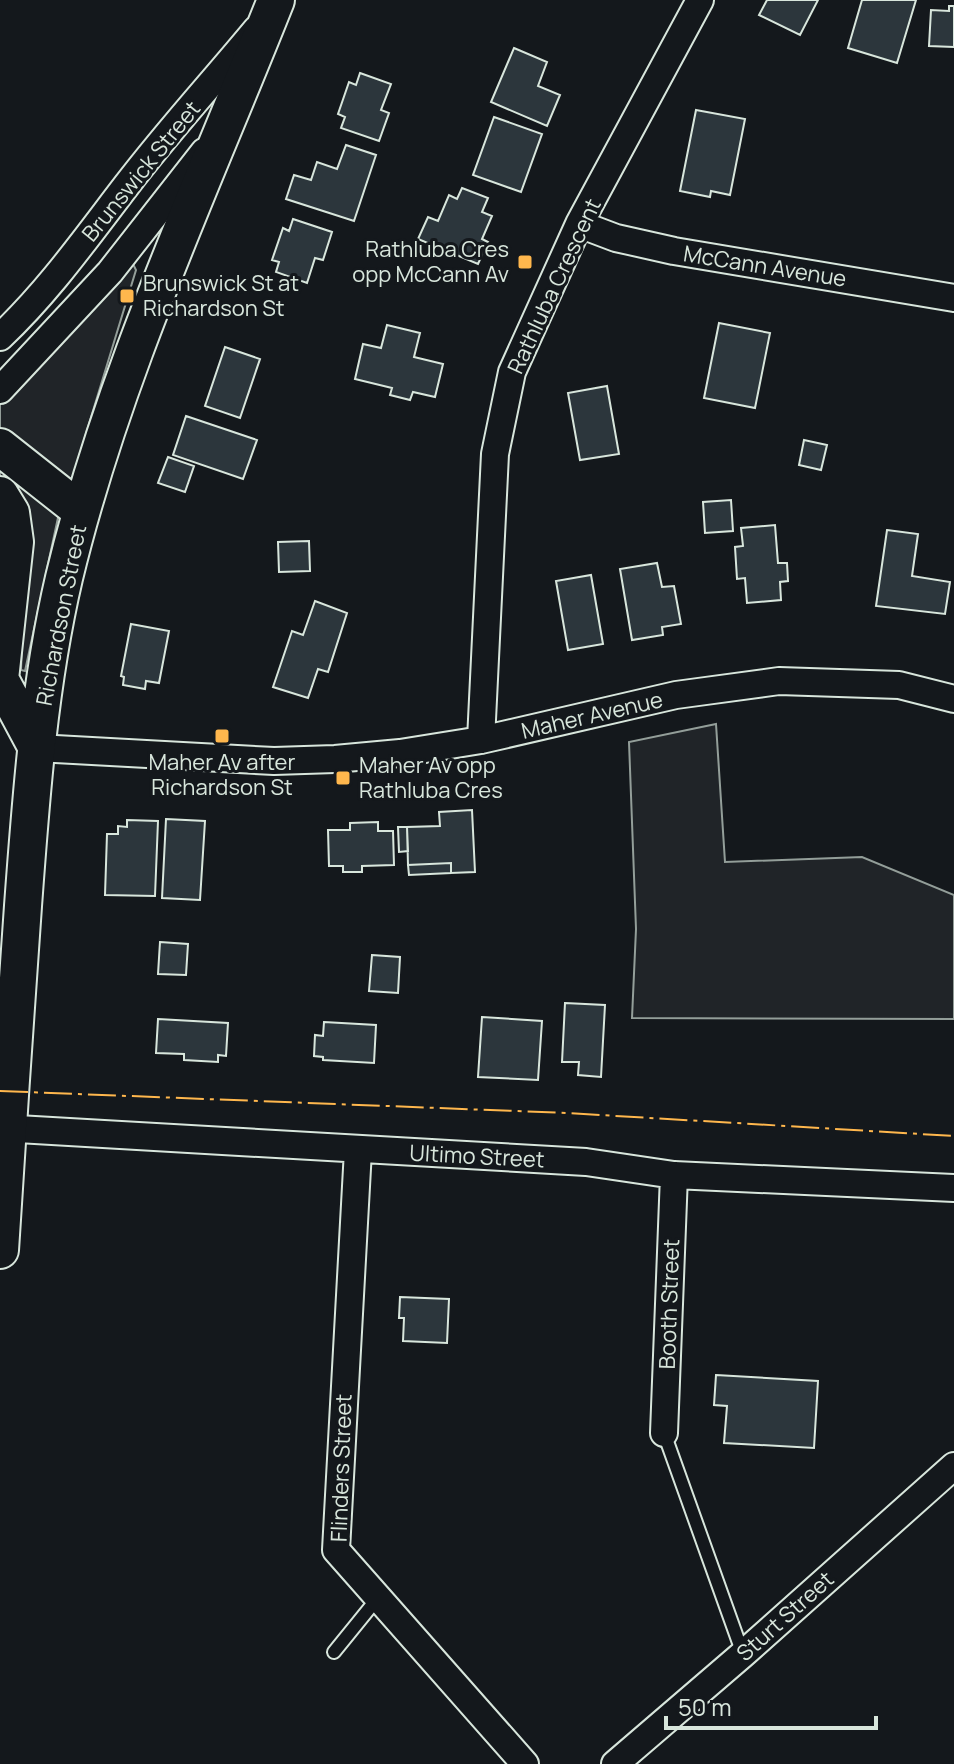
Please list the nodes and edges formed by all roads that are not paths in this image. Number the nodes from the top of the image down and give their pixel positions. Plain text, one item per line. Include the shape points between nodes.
1 (700, 0) edge
2 (273, 6) edge
3 (223, 127) junction
4 (579, 224) junction
5 (954, 298) edge
6 (0, 337) edge
7 (0, 390) edge
8 (0, 447) edge
9 (0, 495) edge
10 (81, 511) junction
11 (954, 699) edge
12 (481, 740) junction
13 (37, 748) junction
14 (4, 1128) edge
15 (358, 1150) junction
16 (674, 1175) junction
17 (954, 1188) edge
18 (0, 1250) edge
19 (664, 1433) joint
20 (954, 1466) edge
21 (377, 1599) junction
22 (334, 1652) dead end
23 (743, 1654) junction
24 (525, 1764) edge
25 (615, 1764) edge

1 - 4 street, Rathluba Crescent
2 - 3 main road, Richardson Street
2 - 6 street, Brunswick Street via 94,231
3 - 7 street, Brunswick Street via 110,272
3 - 10 main road, Richardson Street via 132,355
4 - 5 street, McCann Avenue via 674,251
4 - 12 street, Rathluba Crescent via 512,372 495,454
8 - 10 main road
9 - 13 main road via 11,513 15,542 0,679
10 - 13 main road, Richardson Street via 63,582
11 - 12 street, Maher Avenue via 899,685 779,681 676,695
12 - 13 street, Maher Avenue via 400,753 274,761
13 - 14 main road, Richardson Street
14 - 15 street, Ultimo Street
14 - 18 main road, Richardson Street
15 - 16 street, Ultimo Street via 586,1162
15 - 21 street, Flinders Street via 336,1550
16 - 17 street, Ultimo Street
16 - 19 street, Booth Street
19 - 23 lane
20 - 23 street, Sturt Street
21 - 22 lane
21 - 24 street, Flinders Street
23 - 25 street, Sturt Street

